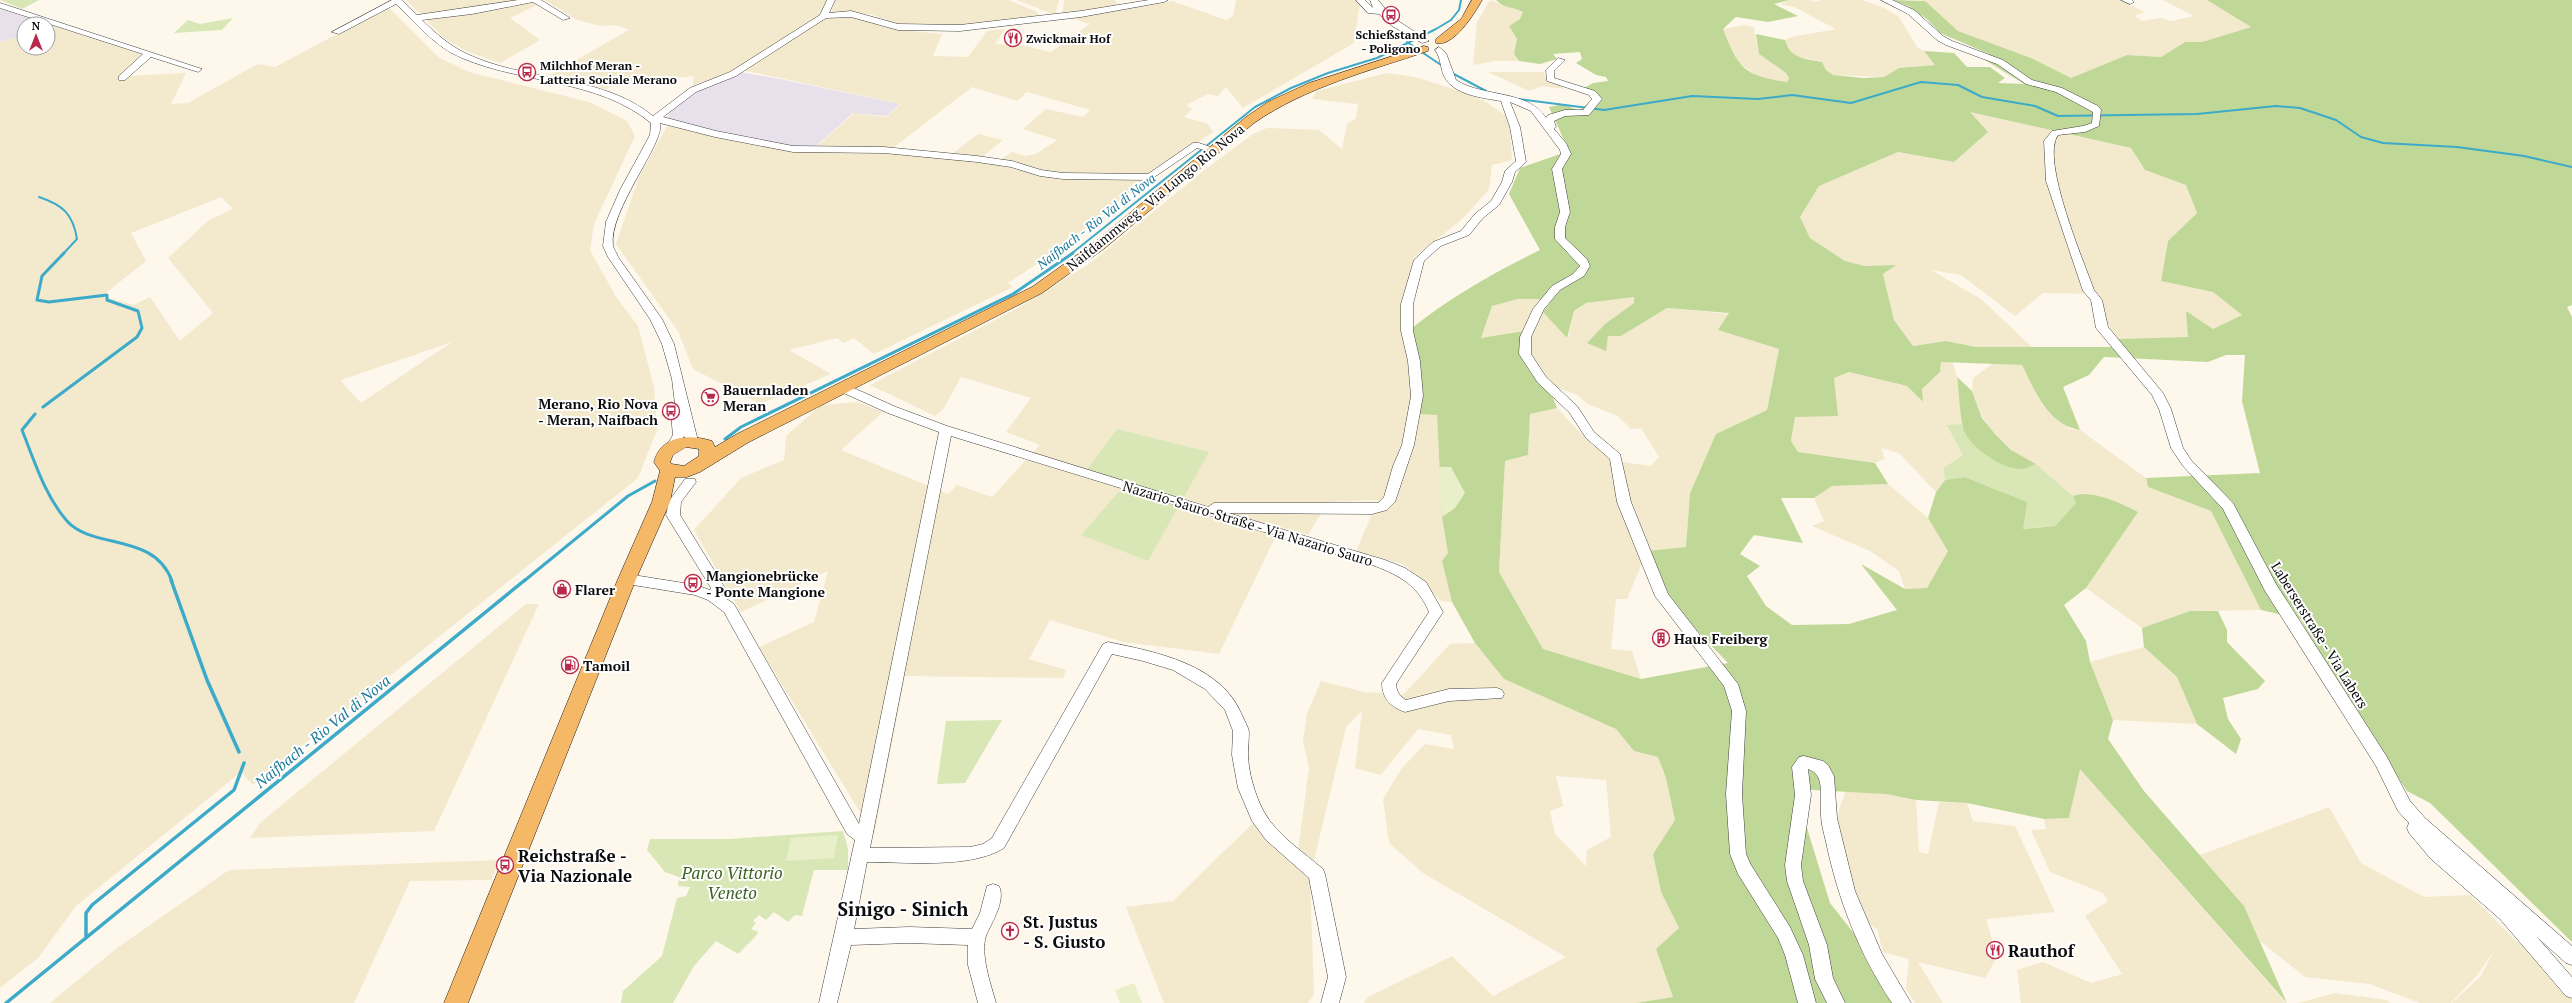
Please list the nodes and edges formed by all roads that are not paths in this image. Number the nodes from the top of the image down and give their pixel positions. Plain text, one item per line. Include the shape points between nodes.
1 (531, 0) edge
2 (535, 0) edge
3 (832, 0) edge
4 (1164, 0) edge
5 (1360, 0) edge
6 (1374, 0) edge
7 (1477, 0) edge
8 (1885, 0) edge
9 (396, 1) edge
10 (0, 5) edge
11 (1379, 11) junction
12 (824, 16) junction
13 (416, 18) junction
14 (566, 18) dead end
15 (336, 32) dead end
16 (1420, 44) junction
17 (1439, 45) junction
18 (150, 53) junction
19 (1561, 60) dead end
20 (198, 69) dead end
21 (122, 78) dead end
22 (1505, 100) junction
23 (653, 120) junction
24 (1548, 129) junction
25 (1213, 149) junction
26 (843, 388) junction
27 (680, 403) junction
28 (946, 430) junction
29 (672, 447) junction
30 (697, 460) junction
31 (668, 470) junction
32 (661, 502) junction
33 (1199, 508) junction
34 (627, 579) junction
35 (713, 596) junction
36 (1497, 694) dead end
37 (2419, 823) junction
38 (863, 837) junction
39 (860, 855) junction
40 (992, 891) dead end
41 (844, 937) junction
42 (977, 937) junction
43 (2572, 957) edge
44 (2572, 990) edge
45 (456, 1003) edge
46 (828, 1003) edge
47 (987, 1003) edge
48 (1330, 1003) edge
49 (1807, 1003) edge
50 (1836, 1003) edge
51 (1902, 1003) edge

1 - 13 street
2 - 14 street via 541,1
3 - 12 street
4 - 12 street via 1081,14 960,28 898,27 851,14
5 - 11 street via 1371,10
6 - 11 street
7 - 17 main road via 1465,21
8 - 37 street, Laberserstraße - Via Labers via 1920,18 1945,40 2000,62 2029,82 2059,90 2095,108 2097,117 2090,128 2056,133 2051,135 2049,141 2051,181 2089,291 2096,300 2102,328 2156,393 2165,409 2177,448 2187,463 2228,506 2270,588 2382,762 2404,806
9 - 13 street
9 - 15 street
10 - 18 street
11 - 16 street
12 - 23 street via 733,74 693,90
13 - 23 street via 435,39 465,56 617,98
16 - 17 main road, Naifdammweg - Via Lungo Rio Nova
16 - 25 main road, Naifdammweg - Via Lungo Rio Nova via 1292,95 1250,120
17 - 22 street via 1444,55 1448,77 1457,84
18 - 20 street
18 - 21 street
19 - 24 street via 1550,70 1550,78 1596,96 1597,99 1589,110 1551,117 1551,127
22 - 24 street via 1532,108
22 - 33 street via 1515,127 1521,162 1510,171 1495,203 1479,216 1465,233 1437,244 1419,260 1408,296 1408,331 1417,396 1408,445 1390,499 1382,507 1372,510
23 - 25 street via 793,148 884,150 969,158 1012,164 1040,173 1063,176 1150,178 1196,145
23 - 27 street via 657,127 655,135 620,202 610,226 608,246 656,319 668,344 678,379
24 - 49 street via 1558,138 1566,154 1557,169 1565,212 1560,226 1560,239 1585,266 1580,274 1558,286 1540,306 1528,332 1525,354 1542,380 1573,409 1590,435 1616,457 1620,466 1624,502 1662,596 1731,684 1739,711 1734,794 1738,854 1744,869 1784,933 1794,955
25 - 26 main road, Naifdammweg - Via Lungo Rio Nova via 1100,245 1036,290
26 - 28 street, Nazario-Sauro-Straße - Via Nazario Sauro via 866,400
26 - 30 main road, Naifdammweg - Via Lungo Rio Nova
27 - 29 street via 677,415 678,435
27 - 30 street
28 - 33 street, Nazario-Sauro-Straße - Via Nazario Sauro
28 - 38 street
29 - 30 main road
29 - 31 main road via 666,452 662,462
30 - 31 main road via 679,472
30 - 32 main road via 679,477
30 - 35 street via 676,501 673,515 718,588
31 - 32 main road
32 - 34 main road
33 - 36 street, Nazario-Sauro-Straße - Via Nazario Sauro via 1380,563 1410,575 1420,582 1429,594 1436,612 1389,683 1389,690 1398,704 1405,706 1449,695
34 - 35 street via 696,590
34 - 45 main road
35 - 38 street via 729,608 736,619 852,829
37 - 43 street
37 - 44 street via 2415,824 2415,828 2427,844 2506,914
38 - 39 street
39 - 41 street
39 - 48 street via 970,854 987,850 998,843 1108,648 1178,666 1210,685 1231,707 1241,731 1240,755 1246,788 1258,816 1272,836 1317,874 1337,977
40 - 42 street via 988,914
41 - 42 street
41 - 46 street
42 - 47 street via 977,966
50 - 51 street via 1824,979 1818,945 1795,881 1793,864 1803,795 1800,767 1804,762 1818,767 1826,774 1829,786 1829,817 1851,907 1871,953 1887,983

